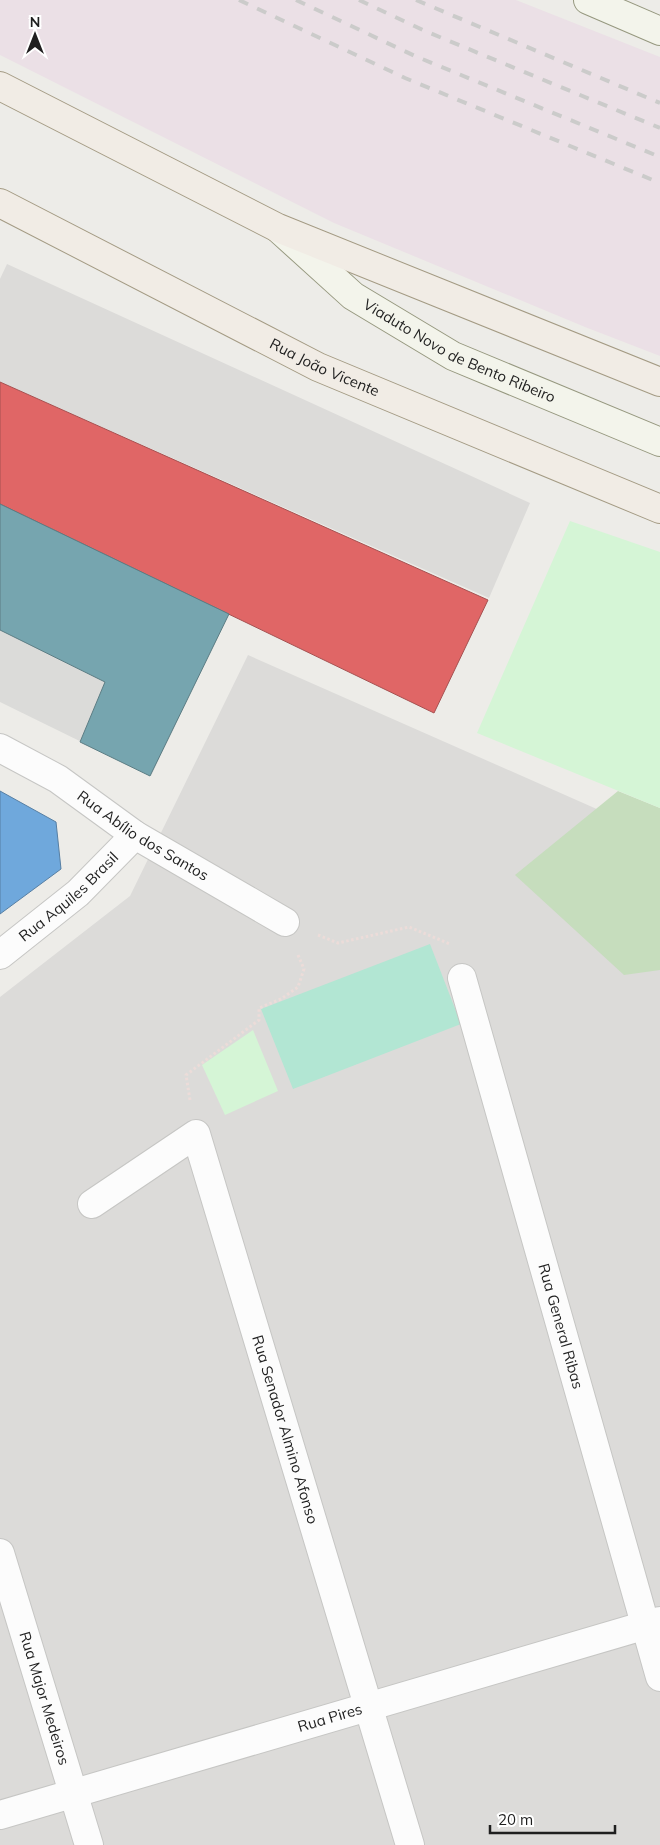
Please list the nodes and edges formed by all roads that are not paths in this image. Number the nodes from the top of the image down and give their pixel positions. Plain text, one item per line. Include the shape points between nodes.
1 (588, 0) edge
2 (660, 32) edge
3 (0, 86) edge
4 (0, 203) edge
5 (278, 228) junction
6 (660, 382) edge
7 (660, 442) edge
8 (660, 509) edge
9 (0, 748) edge
10 (135, 834) junction
11 (285, 922) road end
12 (0, 955) edge
13 (462, 978) road end
14 (92, 1204) dead end
15 (0, 1553) edge
16 (652, 1623) edge
17 (660, 1677) edge
18 (368, 1707) junction
19 (73, 1794) junction
20 (0, 1815) edge
21 (88, 1845) edge
22 (410, 1845) edge

1 - 2 main road
3 - 5 main road
4 - 8 main road, Rua João Vicente via 318,367
5 - 6 main road
5 - 7 main road, Viaduto Novo de Bento Ribeiro via 353,296 453,356
9 - 10 street, Rua Abílio dos Santos via 58,779
10 - 11 street, Rua Abílio dos Santos
10 - 12 street, Rua Aquiles Brasil via 78,893
13 - 16 street, Rua General Ribas
14 - 18 street, Rua Senador Almino Afonso via 196,1134
15 - 19 street, Rua Major Medeiros
16 - 17 street, Rua General Ribas
16 - 18 street, Rua Pires
18 - 19 street, Rua Pires
18 - 22 street, Rua Senador Almino Afonso
19 - 20 street, Rua Pires
19 - 21 street, Rua Major Medeiros

